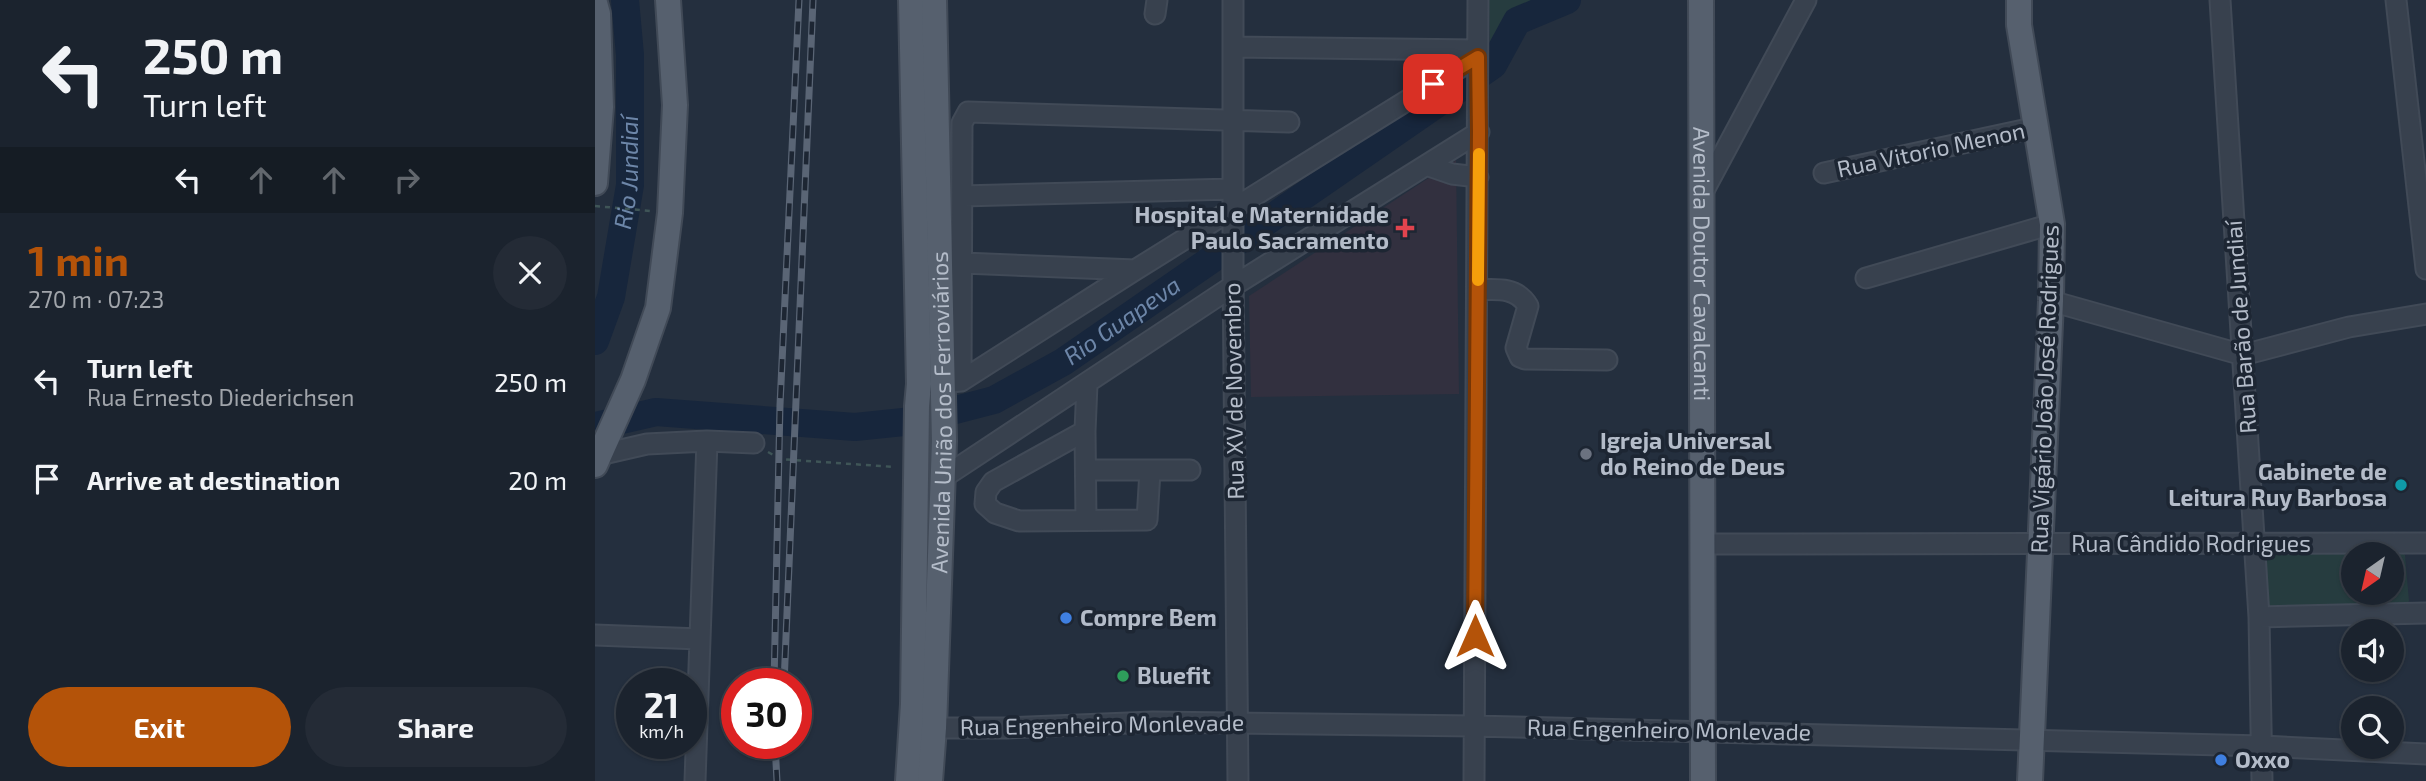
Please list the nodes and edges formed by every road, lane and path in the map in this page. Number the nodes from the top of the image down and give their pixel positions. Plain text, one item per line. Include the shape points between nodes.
1 (668, 0) edge
2 (911, 0) edge
3 (934, 0) edge
4 (1233, 0) edge
5 (1478, 0) edge
6 (1702, 0) edge
7 (1806, 0) edge
8 (2019, 0) edge
9 (2220, 0) edge
10 (2227, 0) edge
11 (2396, 0) edge
12 (595, 3) edge
13 (1233, 47) junction
14 (1477, 59) junction
15 (1233, 120) junction
16 (1289, 122) dead end
17 (1478, 122) junction
18 (2037, 127) junction
19 (1426, 165) junction
20 (1824, 173) dead end
21 (1479, 177) junction
22 (595, 183) edge
23 (1233, 189) junction
24 (1702, 194) junction
25 (962, 196) junction
26 (595, 206) edge
27 (670, 213) junction
28 (1233, 217) junction
29 (2052, 224) junction
30 (963, 263) junction
31 (2426, 269) edge
32 (1135, 270) junction
33 (1866, 278) dead end
34 (1233, 279) junction
35 (1478, 290) junction
36 (2052, 301) junction
37 (2426, 314) edge
38 (2243, 355) junction
39 (1607, 360) dead end
40 (1087, 384) junction
41 (937, 388) junction
42 (1085, 431) junction
43 (707, 441) junction
44 (754, 443) joint
45 (917, 457) junction
46 (597, 460) edge
47 (1086, 470) junction
48 (1190, 470) dead end
49 (1150, 471) junction
50 (941, 479) junction
51 (1086, 519) junction
52 (2255, 543) junction
53 (2426, 543) edge
54 (1703, 544) junction
55 (2041, 544) junction
56 (2426, 613) edge
57 (2259, 617) junction
58 (595, 635) edge
59 (700, 639) junction
60 (1238, 722) junction
61 (1474, 726) junction
62 (923, 728) junction
63 (1704, 731) junction
64 (2033, 740) junction
65 (2262, 746) junction
66 (2426, 754) edge
67 (695, 781) edge
68 (908, 781) edge
69 (930, 781) edge
70 (1238, 781) edge
71 (1473, 781) edge
72 (1703, 781) edge
73 (2030, 781) edge
74 (2262, 781) edge

1 - 27 main road via 675,105
2 - 41 main road, Avenida União dos Ferroviários
3 - 41 main road, Avenida União dos Ferroviários
4 - 13 street, Rua XV de Novembro
5 - 14 street
6 - 24 main road, Avenida Doutor Cavalcanti
7 - 24 street
8 - 18 main road, Rua Vigário João José Rodrigues
9 - 10 street
9 - 38 street, Rua Barão de Jundiaí
11 - 31 street
12 - 22 main road via 601,107
13 - 14 street
13 - 15 street, Rua XV de Novembro
14 - 17 street
14 - 28 street
15 - 16 street
15 - 23 street, Rua XV de Novembro
15 - 25 street via 968,112 962,123
17 - 19 street
17 - 21 street
18 - 20 street, Rua Vitorio Menon
18 - 29 main road, Rua Vigário João José Rodrigues
19 - 21 street
19 - 34 street
21 - 35 street
23 - 25 street
23 - 28 street, Rua XV de Novembro
24 - 54 main road, Avenida Doutor Cavalcanti
25 - 30 street
26 - 27 path
27 - 46 main road via 658,308 633,380
28 - 32 street
28 - 34 street, Rua XV de Novembro
29 - 33 street
29 - 36 main road, Rua Vigário João José Rodrigues
30 - 32 street
30 - 41 street
32 - 41 street
34 - 40 street
34 - 60 street, Rua XV de Novembro
35 - 39 street via 1512,291 1523,298 1528,306 1516,348 1520,357
35 - 61 street
36 - 38 street
36 - 55 main road, Rua Vigário João José Rodrigues
37 - 38 street via 2349,327
38 - 52 street, Rua Barão de Jundiaí
40 - 42 street
40 - 50 street
41 - 45 main road, Avenida União dos Ferroviários
41 - 50 main road, Avenida União dos Ferroviários via 944,441
42 - 47 street
42 - 51 street via 993,482 985,504 995,513 1019,521
43 - 44 street
43 - 46 street via 647,444
43 - 59 street
44 - 45 path via 780,459
45 - 62 main road, Avenida União dos Ferroviários
47 - 49 street
47 - 51 street
48 - 49 street
49 - 51 street via 1147,520
50 - 62 main road, Avenida União dos Ferroviários
52 - 53 street, Rua Cândido Rodrigues
52 - 55 street, Rua Cândido Rodrigues
52 - 57 street, Rua Barão de Jundiaí
54 - 55 street, Rua Cândido Rodrigues
54 - 63 main road, Avenida Doutor Cavalcanti
55 - 64 main road, Rua Vigário João José Rodrigues
56 - 57 street
57 - 65 street, Rua Barão de Jundiaí
58 - 59 street
59 - 67 street
60 - 61 street, Rua Engenheiro Monlevade
60 - 62 street, Rua Engenheiro Monlevade
60 - 70 street, Rua XV de Novembro
61 - 63 street, Rua Engenheiro Monlevade
61 - 71 street
62 - 68 main road, Avenida União dos Ferroviários
62 - 69 main road, Avenida União dos Ferroviários
63 - 64 street, Rua Engenheiro Monlevade
63 - 72 main road, Avenida Doutor Cavalcanti
64 - 65 street, Rua Engenheiro Monlevade
64 - 73 main road, Rua Vigário João José Rodrigues
65 - 66 street, Rua Engenheiro Monlevade
65 - 74 street, Rua Barão de Jundiaí

